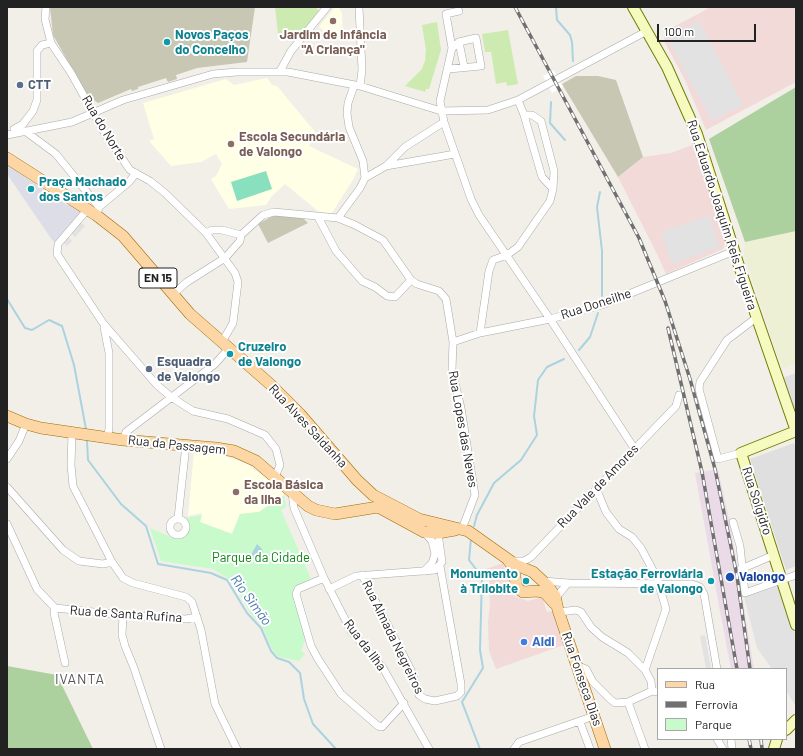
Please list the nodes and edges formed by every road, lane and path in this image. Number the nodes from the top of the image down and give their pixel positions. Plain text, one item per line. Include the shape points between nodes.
1 (46, 7) edge
2 (327, 7) edge
3 (359, 7) edge
4 (633, 7) edge
5 (459, 10) dead end
6 (45, 19) junction
7 (647, 31) junction
8 (459, 42) junction
9 (52, 43) junction
10 (42, 45) junction
11 (452, 48) junction
12 (464, 67) junction
13 (448, 69) junction
14 (280, 71) junction
15 (357, 86) junction
16 (518, 100) junction
17 (441, 111) junction
18 (94, 112) junction
19 (524, 115) junction
20 (30, 117) junction
21 (444, 122) junction
22 (39, 127) junction
23 (7, 130) edge
24 (25, 130) junction
25 (7, 135) edge
26 (455, 154) junction
27 (9, 160) edge
28 (386, 166) junction
29 (136, 173) junction
30 (365, 178) junction
31 (553, 189) junction
32 (94, 211) junction
33 (318, 217) junction
34 (338, 218) junction
35 (206, 233) junction
36 (241, 235) junction
37 (734, 251) junction
38 (507, 255) junction
39 (225, 258) junction
40 (411, 280) junction
41 (172, 295) junction
42 (756, 318) junction
43 (550, 319) junction
44 (103, 323) junction
45 (480, 333) junction
46 (453, 342) junction
47 (225, 345) junction
48 (679, 395) dead end
49 (171, 397) junction
50 (7, 416) edge
51 (26, 424) junction
52 (796, 431) edge
53 (72, 432) junction
54 (107, 438) junction
55 (123, 440) junction
56 (186, 445) junction
57 (634, 448) junction
58 (741, 453) junction
59 (7, 458) edge
60 (275, 477) junction
61 (7, 488) edge
62 (596, 488) junction
63 (292, 493) junction
64 (381, 503) junction
65 (178, 518) dead end
66 (419, 518) junction
67 (733, 522) dead end
68 (7, 524) edge
69 (462, 529) junction
70 (424, 532) junction
71 (438, 533) junction
72 (774, 555) junction
73 (508, 560) junction
74 (112, 562) junction
75 (440, 566) junction
76 (741, 569) junction
77 (528, 570) junction
78 (424, 571) junction
79 (362, 575) junction
80 (796, 575) edge
81 (324, 578) junction
82 (782, 580) junction
83 (558, 582) junction
84 (568, 583) junction
85 (657, 583) junction
86 (329, 589) junction
87 (534, 591) junction
88 (558, 600) junction
89 (55, 608) junction
90 (123, 615) junction
91 (197, 617) junction
92 (796, 625) edge
93 (64, 663) dead end
94 (578, 666) junction
95 (718, 668) edge
96 (645, 670) junction
97 (655, 691) edge
98 (628, 702) junction
99 (404, 703) junction
100 (594, 716) junction
101 (796, 720) edge
102 (580, 722) junction
103 (787, 729) edge
104 (599, 730) junction
105 (584, 734) junction
106 (717, 740) edge
107 (161, 749) edge
108 (237, 749) edge
109 (429, 749) edge
110 (514, 749) edge
111 (590, 749) edge
112 (606, 749) edge
113 (645, 749) edge
114 (723, 749) edge

1 - 6 street, Rua do Norte
2 - 14 street via 291,51
3 - 15 street via 362,70
4 - 7 main road, Rua Eduardo Joaquim Reis Figueira
5 - 11 street via 446,14
6 - 9 street, Rua do Norte
6 - 10 street, Rua do Norte
7 - 16 street
7 - 37 main road, Rua Eduardo Joaquim Reis Figueira via 668,67 697,134
8 - 11 street
8 - 12 street
8 - 12 street via 476,38 481,66
9 - 10 street
9 - 18 street, Rua do Norte
10 - 20 street, Rua do Norte via 37,52 36,100
11 - 13 street
12 - 13 street
13 - 17 street via 440,101
14 - 15 street
14 - 18 street via 213,74 123,100
15 - 17 street
15 - 30 street via 348,103 347,113 363,160
16 - 17 street via 488,110
16 - 19 street
17 - 21 street
18 - 22 street via 72,122
18 - 29 street, Rua do Norte via 104,132 130,170
19 - 31 street via 542,177
19 - 31 street via 532,115 541,121 554,171
20 - 22 street via 31,124
20 - 23 street via 21,127
21 - 26 street
21 - 28 street via 405,147
22 - 24 street
24 - 25 street
24 - 32 street via 56,154 72,171
26 - 28 street
26 - 38 street via 478,215
27 - 32 main road via 72,201
28 - 30 street
29 - 32 street
29 - 35 street, Rua do Norte via 150,181
30 - 34 street
31 - 38 street via 550,201 518,247
32 - 41 main road, EN 15 via 131,244
32 - 44 street via 58,244 57,254
33 - 34 street
33 - 36 street via 274,212 264,215
33 - 40 street via 336,251 362,281 387,296 395,297
34 - 40 street via 355,224 383,240
35 - 36 street via 222,230
35 - 39 street, Rua do Norte
36 - 39 street via 240,241
37 - 42 main road, Rua Eduardo Joaquim Reis Figueira
37 - 43 street, Rua Doneilhe via 602,305
38 - 43 street
38 - 45 street via 493,260 489,271
39 - 41 street via 187,282
39 - 47 street, Rua do Norte via 238,282 233,322
40 - 46 street, Rua Lopes das Neves via 439,292 446,299
41 - 47 main road, EN 15
42 - 52 main road, Rua Eduardo Joaquim Reis Figueira
42 - 58 street, Rua Solgidro via 727,340 700,382 699,389 718,459
43 - 45 street, Rua Doneilhe
43 - 57 street
44 - 49 street via 146,373
44 - 54 street via 109,352
45 - 46 street, Rua Doneilhe
46 - 69 street, Rua Lopes das Neves via 452,370 475,496
47 - 49 street, Rua do Norte via 215,364
47 - 64 main road, Rua Alves Saldanha via 300,414
48 - 57 street, Rua Vale de Amores via 676,406
49 - 55 street, Rua do Norte via 126,432
49 - 60 street via 194,411 228,419 265,435 276,449 280,465
50 - 51 main road, Rua da Passagem
51 - 53 main road, Rua da Passagem
51 - 59 street via 19,441
52 - 58 main road
53 - 54 main road, Rua da Passagem
53 - 74 street via 73,486
54 - 55 main road, Rua da Passagem
55 - 56 main road, Rua da Passagem
56 - 60 main road, Rua da Passagem via 216,448 245,455
56 - 65 street
57 - 62 street, Rua Vale de Amores
58 - 72 main road, Rua Solgidro
60 - 63 main road, Rua da Passagem
61 - 74 street via 63,550 79,561 103,564
62 - 77 street, Rua Vale de Amores
62 - 85 street via 606,512 619,529 632,537 641,548 657,578
63 - 64 main road, Rua da Passagem via 316,510 335,514
63 - 81 street, Rua da Ilha via 294,508
64 - 66 main road
64 - 70 main road
66 - 69 main road
66 - 71 main road via 433,526
67 - 76 street via 740,546
68 - 89 street via 37,589
69 - 71 main road
69 - 73 main road via 473,534
70 - 71 main road
70 - 78 street via 432,541 435,554 432,563
71 - 75 street via 442,557
72 - 76 street
72 - 82 main road, Rua Solgidro
73 - 77 street via 519,562
73 - 77 main road, Rua Fonseca Dias via 513,567
74 - 91 street via 123,578 133,583 186,597 192,602
75 - 78 street via 435,570
75 - 79 street, Rua Almada Negreiros via 461,692 457,696 435,701 419,695 411,670
76 - 82 street via 745,593
77 - 83 street
77 - 87 main road via 536,586
77 - 87 main road, Rua Fonseca Dias via 517,588 523,592
77 - 88 main road, Rua Fonseca Dias
78 - 79 street
79 - 86 street
80 - 82 street
81 - 86 street, Rua da Ilha
81 - 99 street via 298,589 296,594 311,646 318,659 341,694 378,726 382,727
82 - 92 main road, Rua Solgidro
83 - 84 street
83 - 88 street
84 - 85 street
84 - 88 street
85 - 95 street via 692,584 700,587 704,594
85 - 96 street via 666,609
86 - 99 street, Rua da Ilha via 351,631 383,668
87 - 88 main road, Rua Fonseca Dias
88 - 94 main road, Rua Fonseca Dias
88 - 96 street via 581,612 602,637 628,653
89 - 90 street, Rua de Santa Rufina
89 - 93 street
90 - 91 street, Rua de Santa Rufina via 186,619
90 - 107 street via 122,635 125,646
91 - 108 street via 215,704
94 - 98 street via 586,669 593,682 610,700 615,703
94 - 100 main road, Rua Fonseca Dias
96 - 97 street
97 - 98 street
98 - 113 street
99 - 109 street, Rua da Ilha
100 - 102 street
100 - 104 main road, Rua Fonseca Dias
101 - 103 main road
102 - 105 street
102 - 110 street via 519,742
104 - 105 street
104 - 112 main road, Rua Fonseca Dias
105 - 111 street
106 - 114 street

